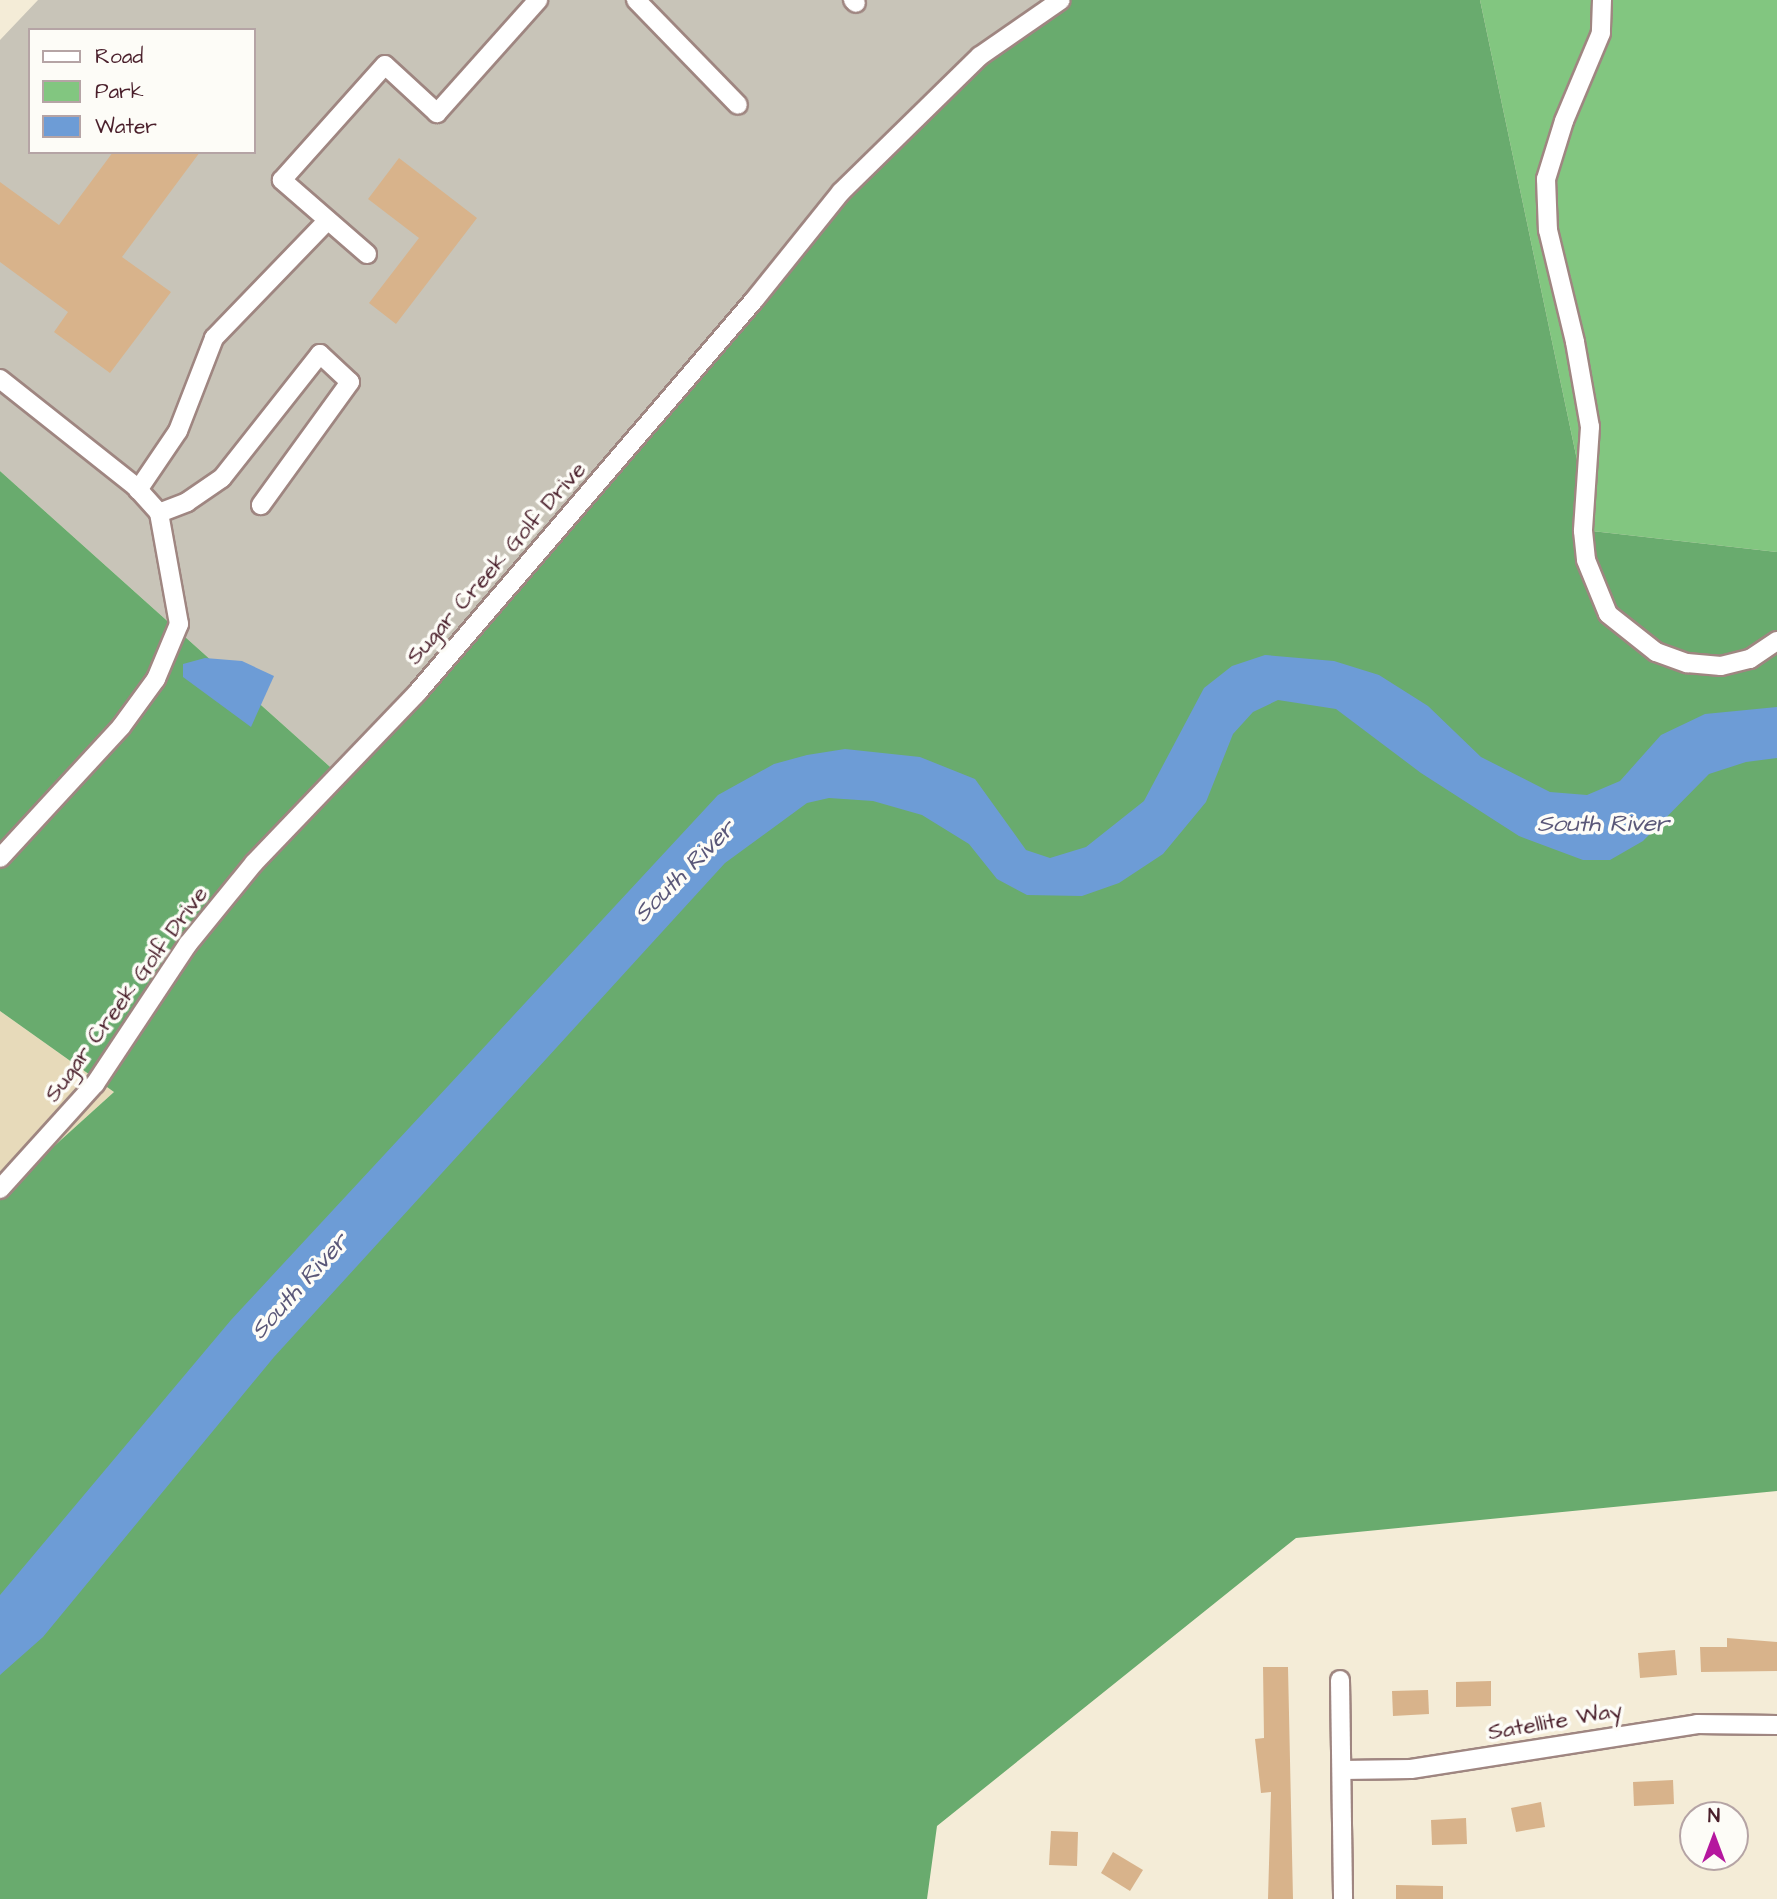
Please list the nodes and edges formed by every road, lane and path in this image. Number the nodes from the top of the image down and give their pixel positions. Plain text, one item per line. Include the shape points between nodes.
1 (538, 0) edge
2 (636, 0) edge
3 (1061, 0) edge
4 (1602, 0) edge
5 (738, 105) dead end
6 (327, 221) junction
7 (368, 254) dead end
8 (0, 379) edge
9 (138, 490) junction
10 (261, 505) dead end
11 (159, 513) junction
12 (1777, 641) edge
13 (0, 858) edge
14 (0, 1189) edge
15 (1340, 1680) dead end
16 (1777, 1725) edge
17 (1342, 1770) junction
18 (1343, 1899) edge

1 - 6 street via 437,113 385,65 282,180
2 - 5 street
3 - 14 street, Sugar Creek Golf Drive via 980,56 841,192 417,693 254,863 188,944 95,1084
4 - 12 street via 1601,33 1564,121 1546,179 1548,230 1576,342 1590,427 1583,531 1586,560 1608,614 1656,652 1687,663 1721,666 1750,659
6 - 7 street
6 - 9 street via 214,338 178,431
8 - 9 street
9 - 11 street
10 - 11 street via 350,382 320,354 222,478 187,502
11 - 13 street via 179,624 156,679 121,727
15 - 17 street
16 - 17 street, Satellite Way via 1697,1724 1411,1769
17 - 18 street

